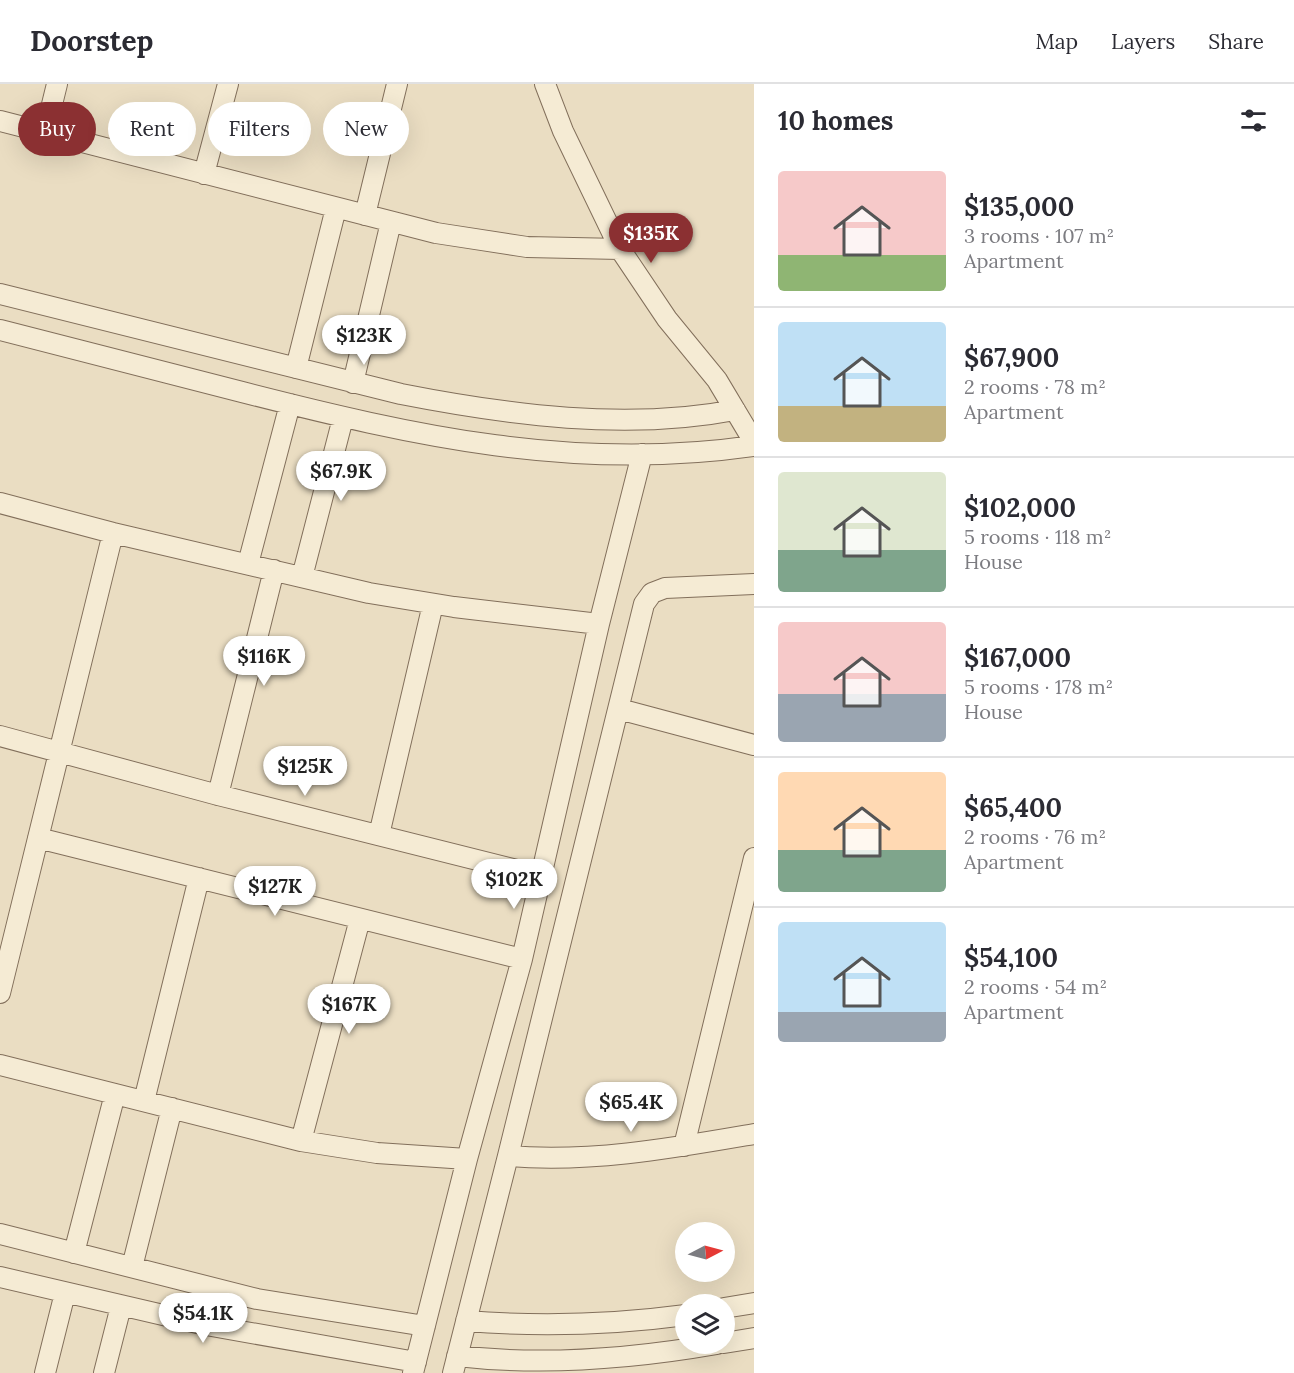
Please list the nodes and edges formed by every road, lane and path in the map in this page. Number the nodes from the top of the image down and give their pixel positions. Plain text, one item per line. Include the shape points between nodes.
1 (57, 84) edge
2 (228, 84) edge
3 (397, 84) edge
4 (545, 84) edge
5 (53, 102) edge
6 (0, 121) edge
7 (18, 126) edge
8 (96, 146) edge
9 (204, 174) junction
10 (336, 208) junction
11 (365, 215) junction
12 (391, 222) junction
13 (620, 249) junction
14 (0, 294) edge
15 (0, 330) edge
16 (296, 368) junction
17 (353, 383) junction
18 (290, 404) junction
19 (735, 410) junction
20 (343, 418) junction
21 (754, 444) edge
22 (642, 454) junction
23 (0, 503) edge
24 (113, 532) junction
25 (248, 564) junction
26 (274, 570) junction
27 (302, 577) junction
28 (754, 584) edge
29 (433, 604) junction
30 (599, 624) junction
31 (619, 709) junction
32 (0, 736) edge
33 (754, 744) edge
34 (59, 753) junction
35 (218, 795) junction
36 (379, 834) junction
37 (38, 838) junction
38 (754, 858) edge
39 (541, 876) junction
40 (200, 878) junction
41 (360, 919) junction
42 (522, 959) junction
43 (0, 993) edge
44 (0, 1065) edge
45 (115, 1094) junction
46 (144, 1101) junction
47 (172, 1108) junction
48 (754, 1134) edge
49 (302, 1141) junction
50 (684, 1146) junction
51 (508, 1156) junction
52 (468, 1159) junction
53 (0, 1234) edge
54 (74, 1252) junction
55 (132, 1267) junction
56 (0, 1277) edge
57 (65, 1293) junction
58 (754, 1303) edge
59 (120, 1306) junction
60 (735, 1306) edge
61 (675, 1316) edge
62 (466, 1321) junction
63 (425, 1326) junction
64 (754, 1338) edge
65 (735, 1341) edge
66 (675, 1351) edge
67 (455, 1364) edge
68 (415, 1368) edge
69 (45, 1373) edge
70 (104, 1373) edge

1 - 5 street
2 - 9 street
3 - 11 street
4 - 13 street via 563,131
6 - 7 street
8 - 9 street
9 - 10 street
10 - 11 street
10 - 16 street
11 - 12 street
12 - 13 street via 527,247
12 - 17 street
13 - 19 street via 642,285 717,380
14 - 16 street
15 - 18 street
16 - 17 street
17 - 19 street via 449,404 547,416 669,419
18 - 20 street
18 - 25 street
19 - 21 street
20 - 22 street via 491,446
20 - 27 street
21 - 22 street via 699,453
22 - 30 street
23 - 24 street
24 - 25 street
24 - 34 street
25 - 26 street
26 - 27 street
26 - 35 street
27 - 29 street
28 - 31 street via 666,588 652,593 644,604
29 - 30 street
29 - 36 street
30 - 39 street
31 - 33 street
31 - 51 street
32 - 34 street
34 - 35 street
34 - 37 street
35 - 36 street
36 - 39 street
37 - 40 street
37 - 43 street
38 - 50 street
39 - 42 street
40 - 41 street
40 - 46 street
41 - 42 street
41 - 49 street
42 - 52 street
44 - 45 street
45 - 46 street
45 - 54 street
46 - 47 street
47 - 49 street
47 - 55 street
48 - 50 street
49 - 52 street
50 - 51 street via 564,1159
51 - 62 street
52 - 63 street
53 - 54 street
54 - 55 street
55 - 63 street via 257,1299
56 - 57 street
57 - 59 street
57 - 69 street
58 - 60 street
59 - 68 street
59 - 70 street
61 - 62 street via 567,1326
62 - 67 street
63 - 68 street
64 - 65 street
66 - 67 street via 580,1360

